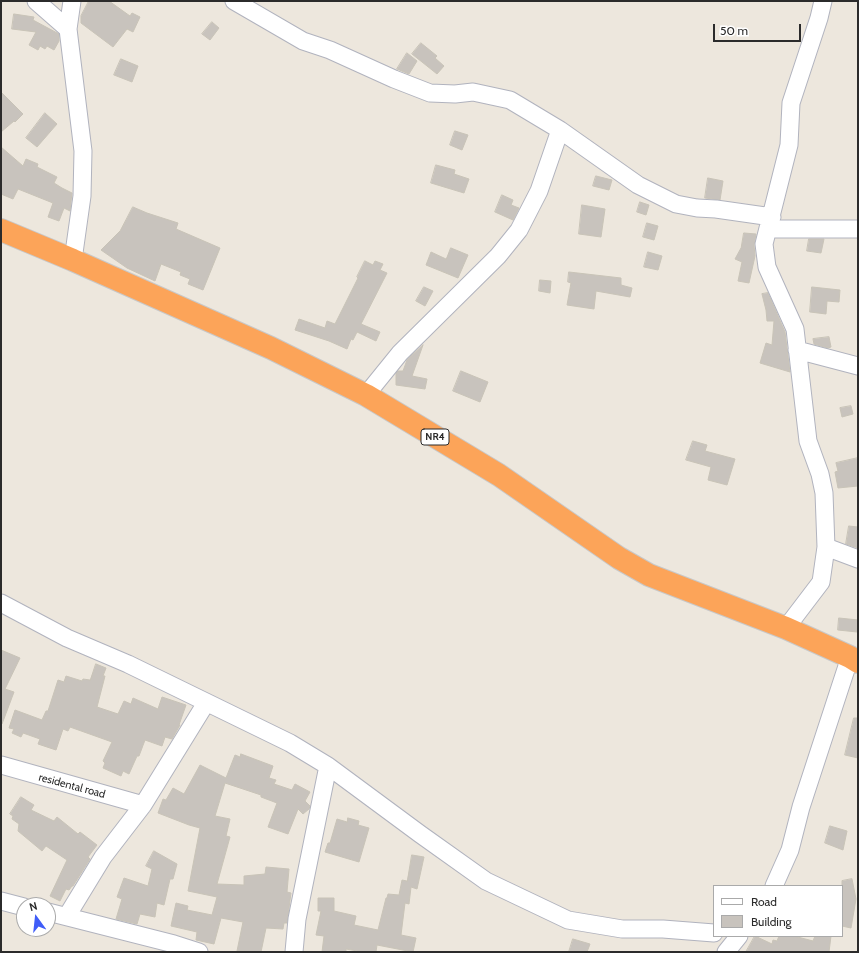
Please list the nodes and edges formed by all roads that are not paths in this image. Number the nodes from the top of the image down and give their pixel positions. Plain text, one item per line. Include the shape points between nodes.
1 (36, 1) edge
2 (72, 1) edge
3 (234, 1) edge
4 (823, 1) edge
5 (68, 29) junction
6 (560, 130) junction
7 (770, 223) junction
8 (1, 230) edge
9 (858, 230) edge
10 (73, 260) junction
11 (797, 350) junction
12 (858, 366) edge
13 (366, 395) junction
14 (826, 547) junction
15 (858, 559) edge
16 (1, 603) edge
17 (786, 628) junction
18 (854, 660) edge
19 (206, 703) junction
20 (1, 765) edge
21 (328, 766) junction
22 (143, 805) junction
23 (774, 885) edge
24 (1, 901) edge
25 (16, 905) edge
26 (56, 914) edge
27 (66, 916) junction
28 (713, 933) edge
29 (738, 937) edge
30 (199, 952) edge
31 (294, 952) edge
32 (726, 952) edge

1 - 5 street
2 - 5 street
3 - 6 street via 303,41 330,50 414,88 430,93 473,92 510,100
4 - 7 street via 791,102 789,145
5 - 10 street via 83,150 82,196
6 - 7 street via 638,185 676,204 716,209
6 - 13 street via 539,191 519,230 498,256 400,353
7 - 9 street
7 - 11 street via 764,244 767,267 795,329
8 - 10 highway, NR4
10 - 13 highway, NR4 via 264,345
11 - 12 street
11 - 14 street via 808,442 824,493
13 - 17 highway, NR4 via 499,475 619,558 649,575
14 - 15 street
14 - 17 street via 821,582
16 - 19 street via 67,638 128,664
17 - 18 highway, NR4
18 - 23 street via 801,807 790,850
19 - 21 street via 290,743
19 - 22 street
20 - 22 street, residental road
21 - 28 street via 486,881 568,920 622,929
21 - 31 street via 297,919
22 - 27 street via 103,857
24 - 25 street
26 - 27 street
27 - 30 street
29 - 32 street

